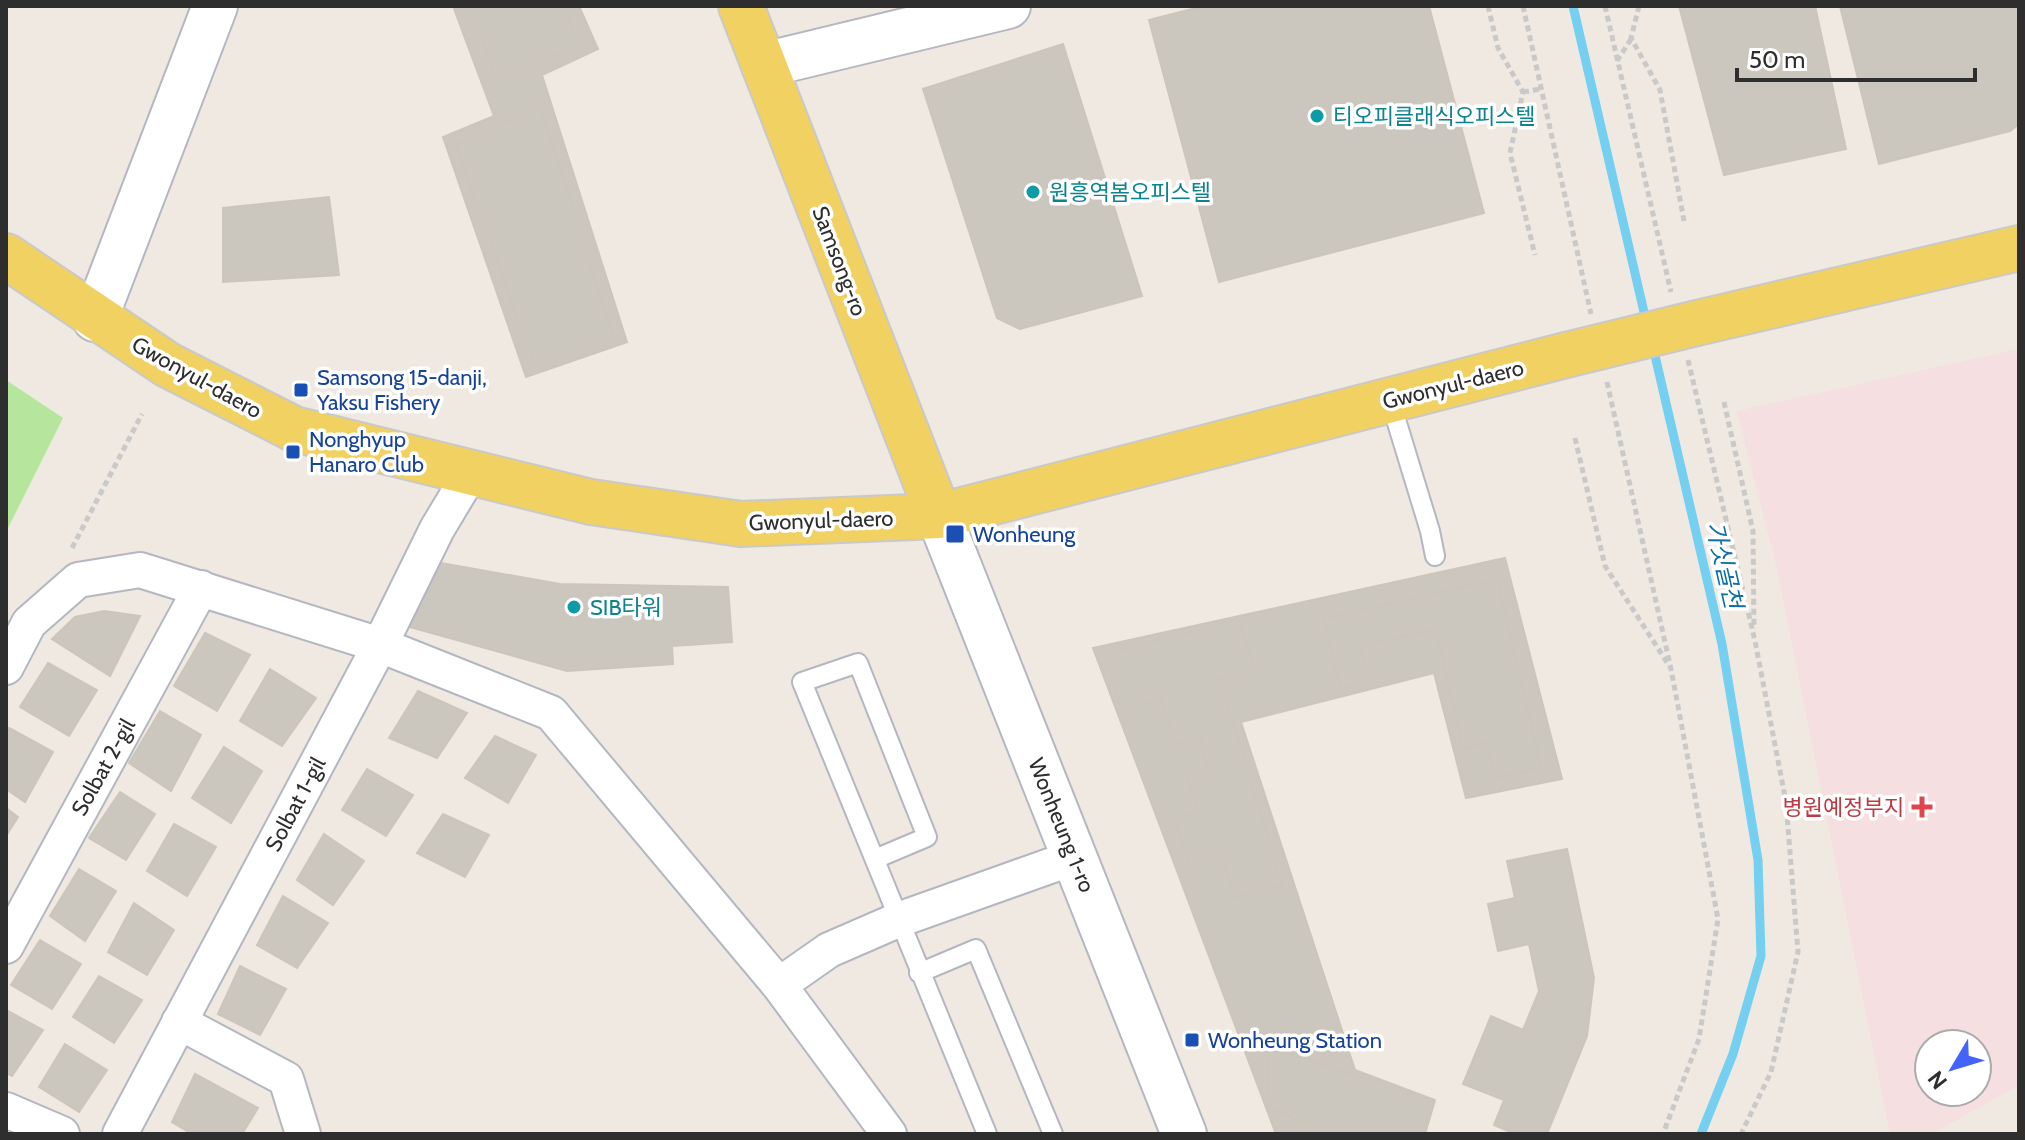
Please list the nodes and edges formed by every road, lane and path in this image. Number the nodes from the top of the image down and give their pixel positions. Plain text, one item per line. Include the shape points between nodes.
1 (215, 6) edge
2 (741, 6) edge
3 (1008, 6) edge
4 (1488, 6) edge
5 (1523, 6) edge
6 (1605, 6) edge
7 (1639, 6) edge
8 (1631, 38) junction
9 (1617, 62) junction
10 (764, 65) junction
11 (1540, 89) junction
12 (1523, 92) junction
13 (1684, 221) dead end
14 (2019, 248) edge
15 (1535, 255) dead end
16 (6, 256) edge
17 (1592, 318) dead end
18 (95, 319) junction
19 (1686, 327) junction
20 (1606, 379) dead end
21 (1390, 400) junction
22 (1724, 402) dead end
23 (142, 414) dead end
24 (1575, 438) dead end
25 (470, 474) junction
26 (939, 516) junction
27 (1435, 556) dead end
28 (78, 580) junction
29 (201, 588) junction
30 (1755, 641) junction
31 (380, 645) junction
32 (6, 667) edge
33 (1671, 669) junction
34 (1075, 857) junction
35 (875, 859) junction
36 (898, 920) junction
37 (6, 946) edge
38 (919, 973) junction
39 (779, 985) junction
40 (179, 1022) junction
41 (6, 1110) edge
42 (62, 1134) edge
43 (120, 1134) edge
44 (303, 1134) edge
45 (889, 1134) edge
46 (987, 1134) edge
47 (1053, 1134) edge
48 (1184, 1134) edge
49 (1663, 1134) edge
50 (1741, 1134) edge

1 - 18 street
2 - 10 main road, Samsong-ro
3 - 10 street
4 - 12 path via 1498,48
5 - 11 path
6 - 9 path
7 - 8 path
8 - 9 path
8 - 13 path via 1660,90
9 - 19 path
10 - 26 main road, Samsong-ro
11 - 12 path
11 - 17 path
12 - 15 path via 1510,153
14 - 19 main road
16 - 18 main road, Gwonyul-daero
18 - 25 main road, Gwonyul-daero via 168,365 294,429
19 - 21 main road, Gwonyul-daero, bridge
19 - 30 path
20 - 33 path
21 - 26 main road, Gwonyul-daero
21 - 27 lane
22 - 30 path via 1753,531
23 - 28 path via 71,545
24 - 33 path via 1605,566
25 - 26 main road, Gwonyul-daero via 591,502 741,524
25 - 31 street, Solbat 1-gil
26 - 34 street, Wonheung 1-ro
28 - 29 street via 140,570
28 - 32 street via 29,623
29 - 31 street
29 - 37 street, Solbat 2-gil
30 - 50 path via 1786,802 1798,952 1771,1072
31 - 39 street via 551,713
31 - 40 street, Solbat 1-gil
33 - 49 path via 1718,919 1699,1039
34 - 36 street
34 - 48 street, Wonheung 1-ro
35 - 35 lane via 927,837 858,663 802,682
35 - 36 lane
36 - 38 lane
36 - 39 street via 829,950
38 - 46 lane
38 - 47 lane via 976,949
39 - 45 street
40 - 43 street, Solbat 1-gil
40 - 44 street via 286,1079
41 - 42 street

